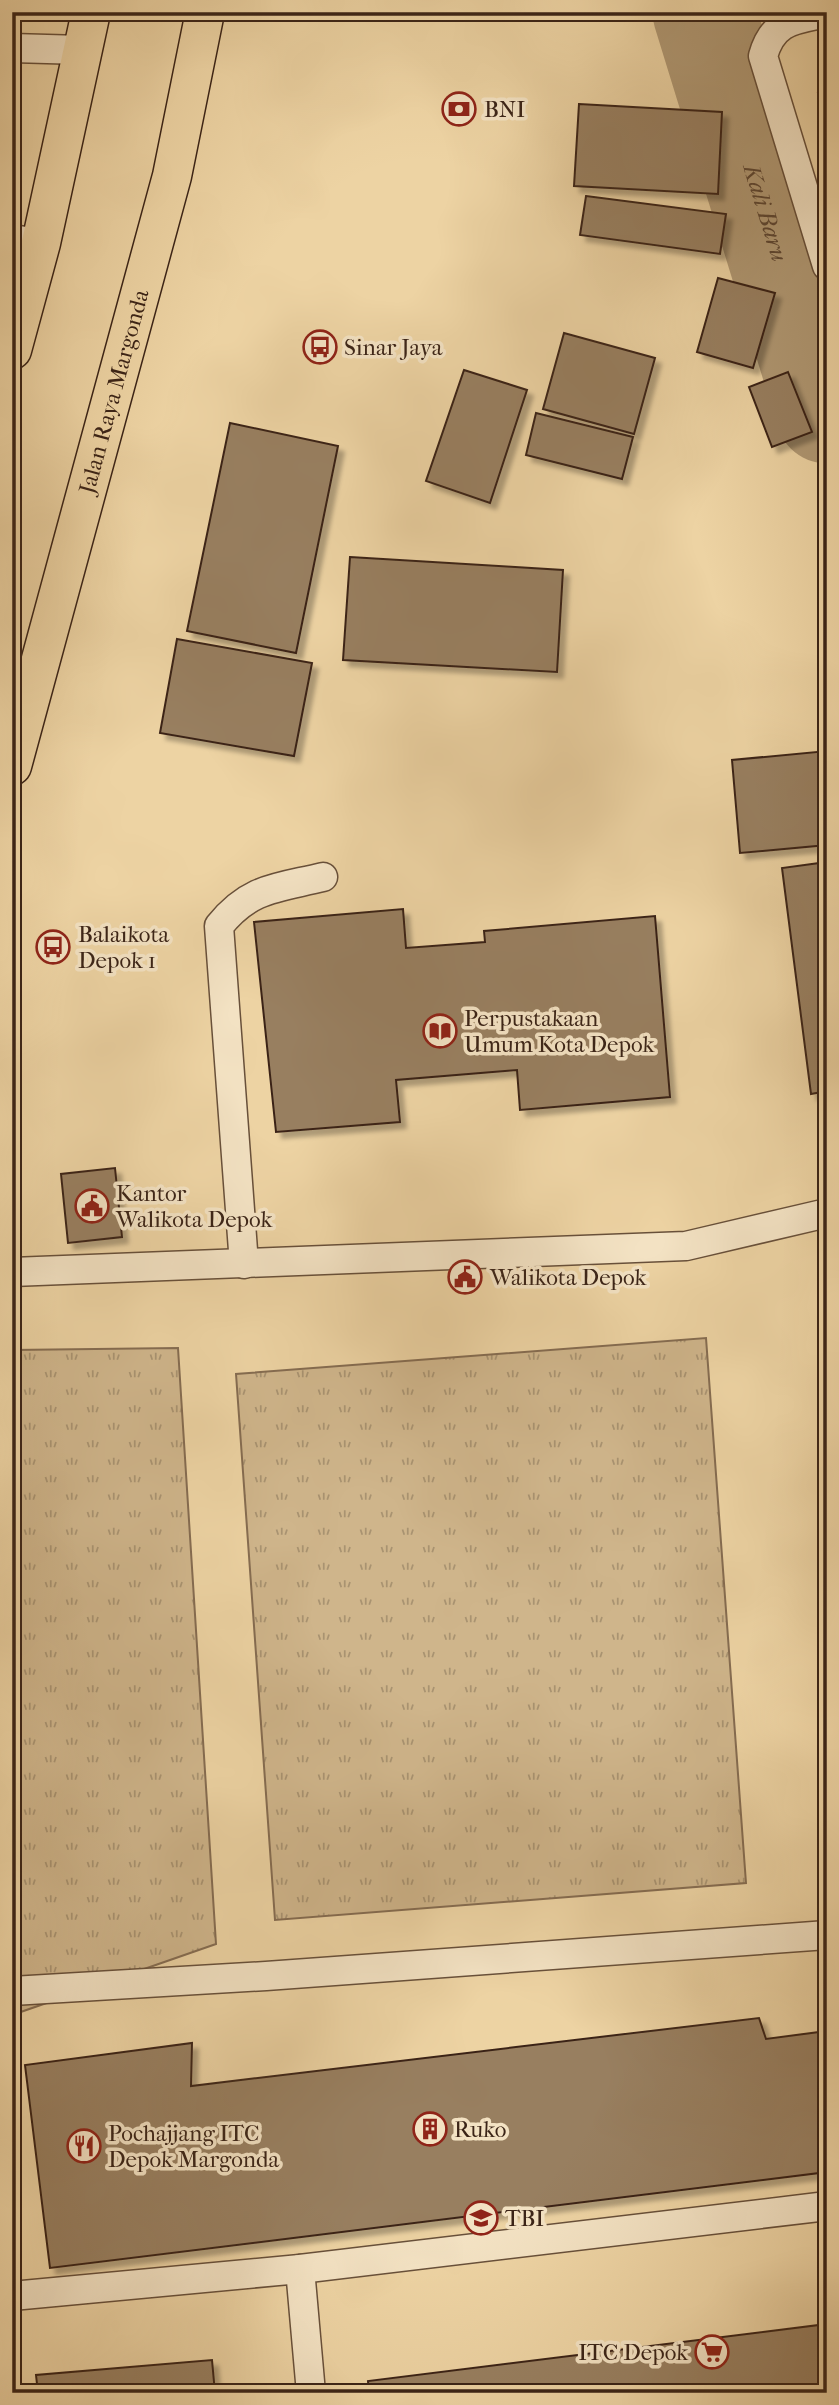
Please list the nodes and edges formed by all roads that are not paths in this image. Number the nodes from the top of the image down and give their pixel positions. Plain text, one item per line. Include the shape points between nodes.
1 (91, 12) edge
2 (205, 12) edge
3 (827, 13) edge
4 (12, 48) edge
5 (82, 50) junction
6 (27, 241) edge
7 (827, 266) edge
8 (12, 350) edge
9 (12, 766) edge
10 (323, 877) dead end
11 (827, 1213) edge
12 (244, 1264) junction
13 (12, 1272) edge
14 (827, 1935) edge
15 (12, 1991) edge
16 (827, 2206) edge
17 (300, 2269) junction
18 (12, 2296) edge
19 (312, 2393) edge

1 - 5 main road
2 - 9 main road, Jalan Raya Margonda via 172,176
3 - 7 lane via 785,22 768,41 763,56
4 - 5 lane
5 - 6 main road
6 - 8 main road
10 - 12 lane via 245,899 219,926
11 - 12 lane via 686,1247
12 - 13 lane
14 - 15 lane
16 - 17 lane
17 - 18 lane
17 - 19 lane

